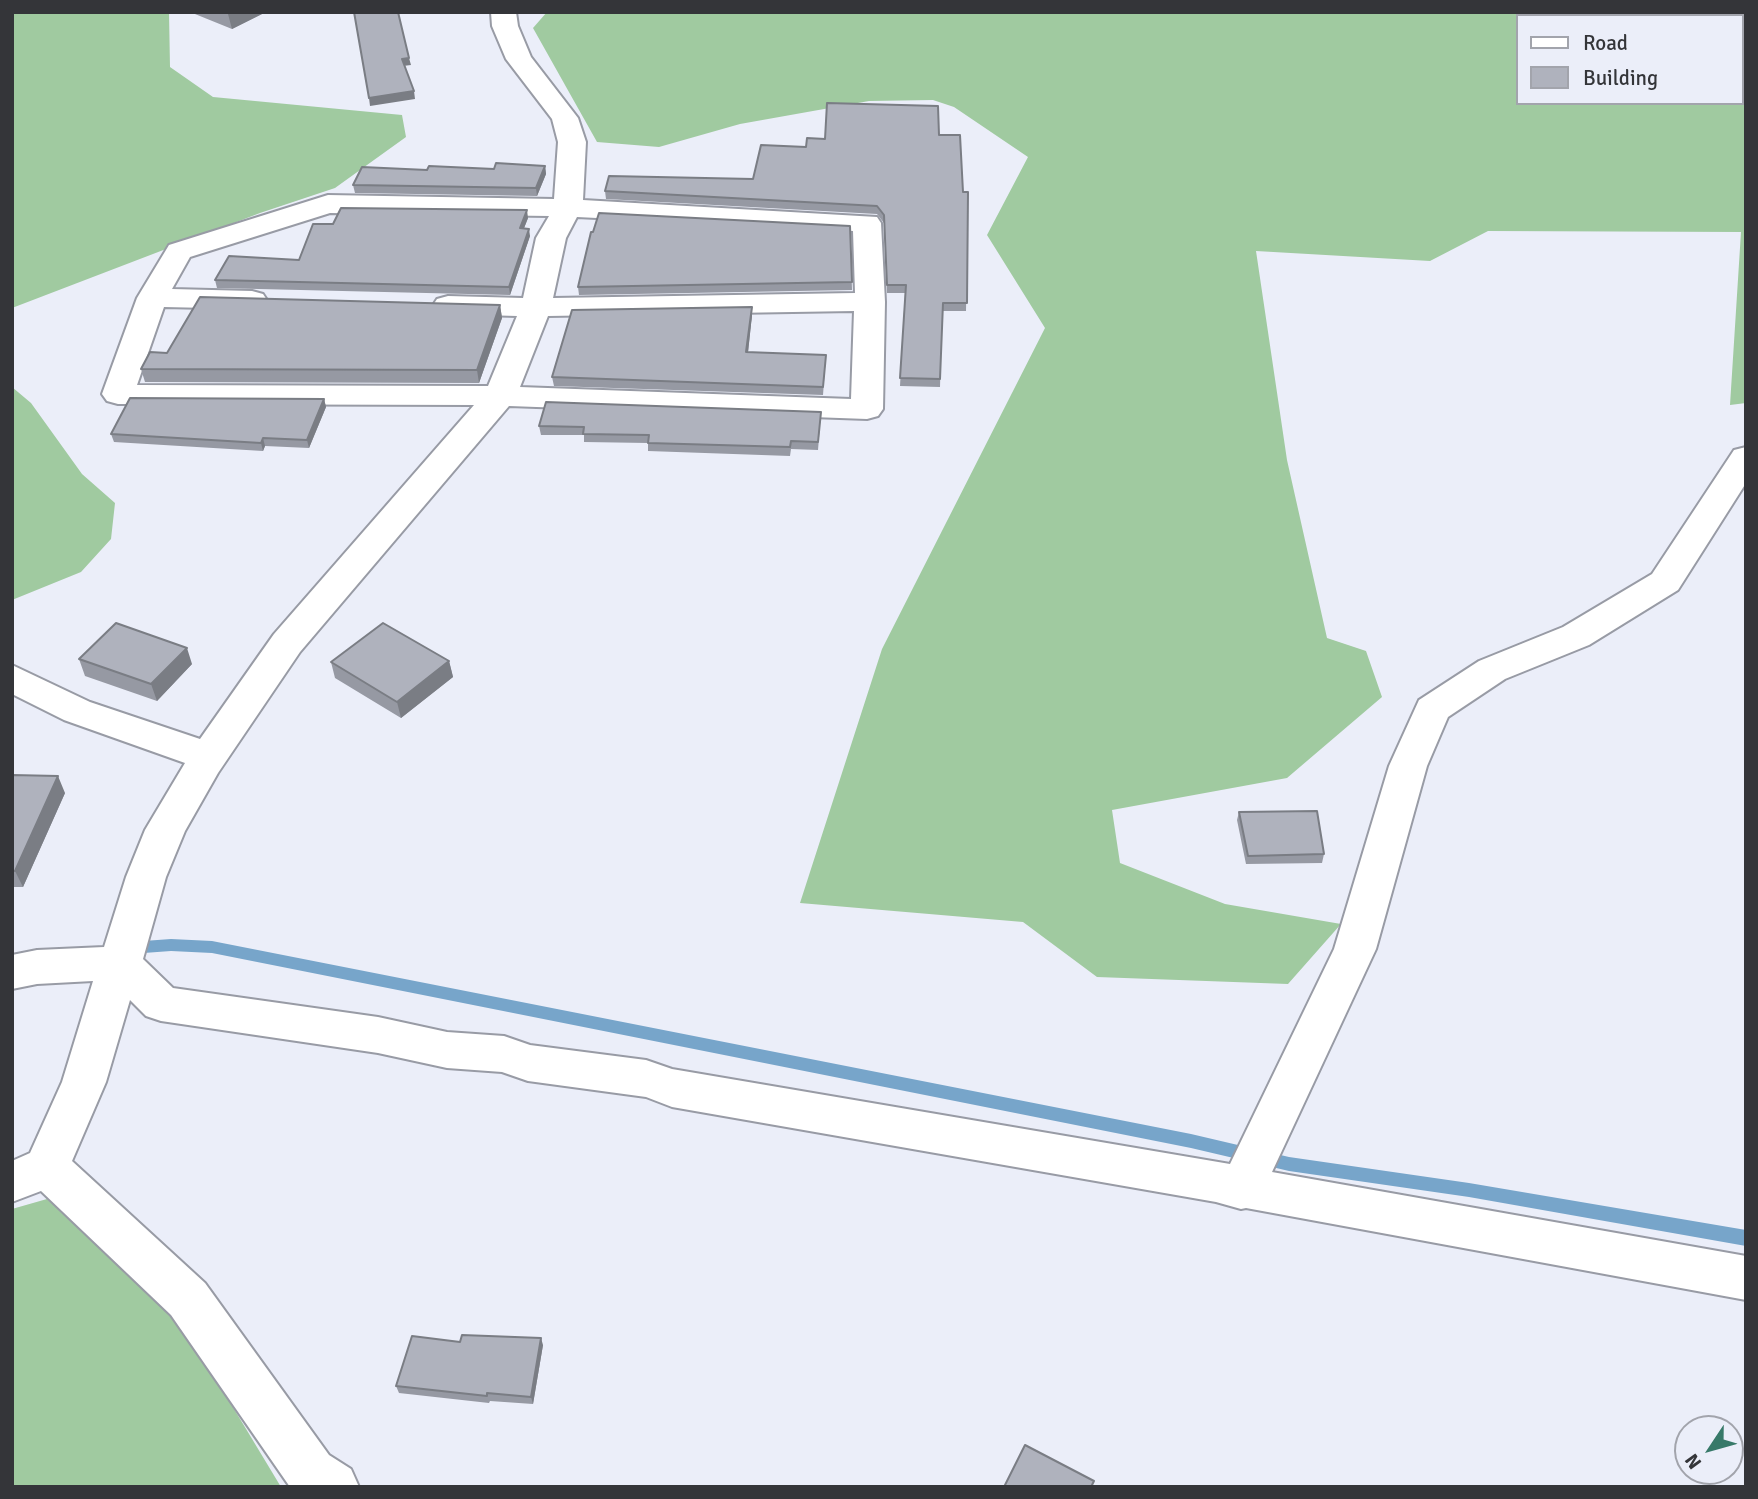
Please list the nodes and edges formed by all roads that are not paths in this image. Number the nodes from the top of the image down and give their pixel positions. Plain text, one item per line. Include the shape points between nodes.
1 (503, 12) edge
2 (568, 208) junction
3 (152, 298) junction
4 (276, 301) edge
5 (870, 302) junction
6 (426, 304) edge
7 (536, 307) junction
8 (500, 396) junction
9 (1746, 457) edge
10 (12, 678) edge
11 (210, 757) junction
12 (120, 963) junction
13 (12, 972) edge
14 (29, 1174) edge
15 (1241, 1189) junction
16 (1746, 1278) edge
17 (333, 1487) edge

1 - 2 street via 519,58 565,118 572,142
2 - 3 street via 328,204 179,251
2 - 5 street via 867,223
2 - 7 street via 551,237
3 - 4 street
3 - 8 street via 118,394
5 - 7 street
5 - 8 street via 867,409
6 - 7 street
7 - 8 street
8 - 11 street via 287,643
9 - 15 street via 1665,583 1576,636 1492,670 1432,709 1408,766 1355,949
10 - 11 street via 77,711
11 - 12 street via 165,830
12 - 13 street
12 - 14 street via 84,1082
12 - 15 street via 161,1004 378,1035 447,1050 504,1054 528,1063 646,1079 672,1088
14 - 17 street via 188,1299 312,1473
15 - 16 street

